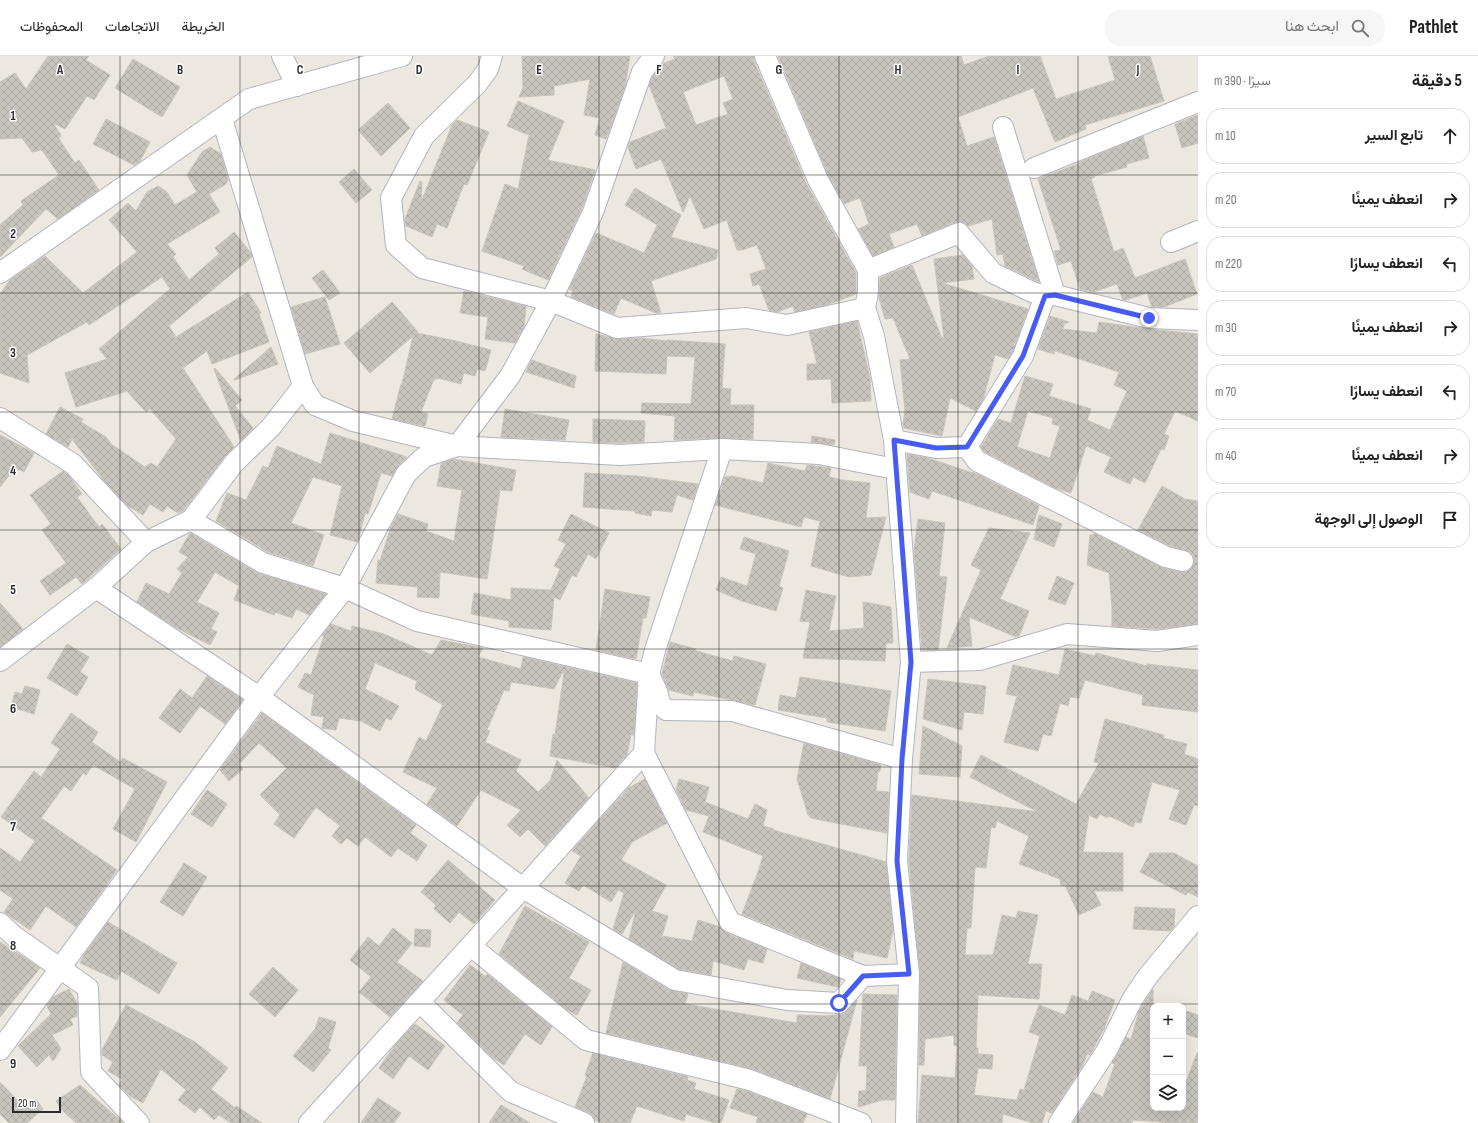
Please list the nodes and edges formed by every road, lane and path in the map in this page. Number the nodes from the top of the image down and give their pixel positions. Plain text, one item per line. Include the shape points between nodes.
1 (282, 56) edge
2 (402, 56) edge
3 (492, 56) edge
4 (654, 56) edge
5 (765, 56) edge
6 (296, 86) junction
7 (1198, 102) edge
8 (222, 119) junction
9 (1003, 127) dead end
10 (1034, 168) dead end
11 (1198, 231) edge
12 (1171, 242) dead end
13 (868, 270) junction
14 (0, 272) edge
15 (1050, 295) junction
16 (552, 301) junction
17 (865, 308) junction
18 (1198, 320) edge
19 (303, 386) junction
20 (0, 418) edge
21 (894, 440) junction
22 (457, 446) junction
23 (967, 447) junction
24 (722, 449) junction
25 (895, 469) junction
26 (191, 520) junction
27 (146, 542) junction
28 (1183, 561) dead end
29 (96, 588) junction
30 (345, 588) junction
31 (1198, 635) edge
32 (0, 661) edge
33 (911, 662) junction
34 (649, 674) junction
35 (259, 697) junction
36 (644, 753) junction
37 (902, 759) junction
38 (523, 888) junction
39 (1198, 916) edge
40 (0, 923) edge
41 (471, 946) junction
42 (59, 968) junction
43 (909, 974) junction
44 (863, 976) junction
45 (420, 1002) junction
46 (0, 1050) edge
47 (139, 1123) edge
48 (309, 1123) edge
49 (584, 1123) edge
50 (861, 1123) edge
51 (906, 1123) edge
52 (1059, 1123) edge

1 - 6 street
2 - 6 street
3 - 16 street via 488,69 477,84 424,136 391,198 396,245 422,268
4 - 16 street via 642,72 593,212
5 - 13 street via 818,180
6 - 8 street via 250,99
7 - 10 street
8 - 14 street
8 - 19 street
9 - 15 street
11 - 12 street
13 - 15 street via 959,233 993,274 1032,292
13 - 17 street
15 - 18 street via 1149,318
15 - 23 street via 1023,356
16 - 17 street via 617,328 746,318 788,325
16 - 22 street via 510,376
17 - 21 street via 874,336
19 - 22 street via 315,405 353,421
19 - 26 street via 271,427 234,463
20 - 27 street via 73,464
21 - 23 street via 936,448
21 - 25 street
22 - 24 street via 620,455
22 - 30 street via 424,457 406,474
23 - 28 street via 977,461 1166,557
24 - 25 street via 819,454
24 - 34 street
25 - 33 street
26 - 27 street
26 - 30 street via 263,563
27 - 29 street
29 - 32 street
29 - 35 street
30 - 34 street via 417,621
30 - 35 street
31 - 33 street via 1157,641 1067,634 980,660
33 - 37 street
34 - 36 street
34 - 37 street via 658,691 660,703 666,710 732,711
35 - 38 street
35 - 42 street
36 - 38 street
36 - 44 street via 730,922
37 - 43 street via 897,861
38 - 41 street
38 - 44 street via 675,980 787,1000 839,1003
39 - 52 street via 1144,981 1107,1050
40 - 42 street
41 - 45 street
41 - 50 street via 586,1040 750,1080
42 - 46 street
42 - 47 street via 88,988 91,1072
43 - 44 street
43 - 51 street
45 - 48 street
45 - 49 street via 511,1092

